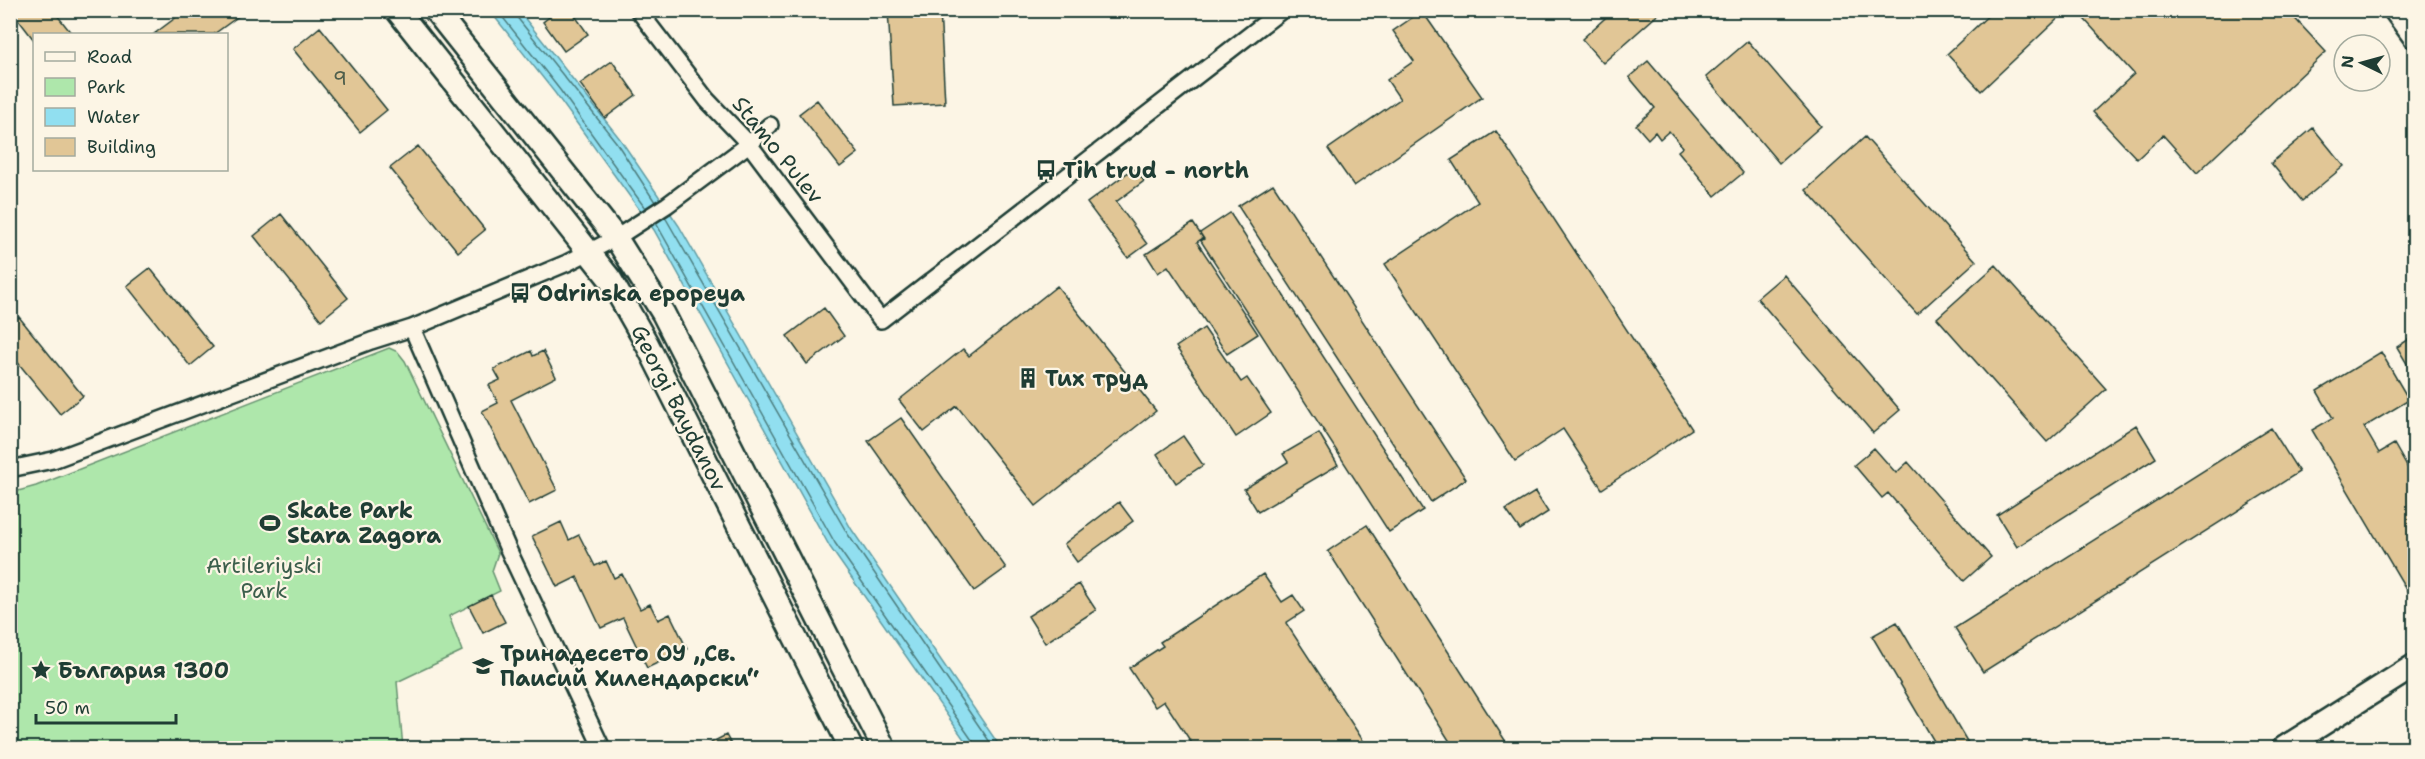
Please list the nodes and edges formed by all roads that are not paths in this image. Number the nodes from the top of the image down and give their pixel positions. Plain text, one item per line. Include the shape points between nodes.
1 (397, 10) edge
2 (435, 10) edge
3 (638, 10) edge
4 (1282, 10) edge
5 (2395, 10) edge
6 (2415, 36) edge
7 (770, 124) dead end
8 (749, 144) junction
9 (616, 238) junction
10 (590, 252) junction
11 (412, 328) junction
12 (53, 460) junction
13 (10, 470) edge
14 (10, 480) edge
15 (2415, 666) edge
16 (602, 748) edge
17 (851, 748) edge
18 (884, 748) edge
19 (2284, 748) edge

1 - 10 main road, Georgi Baydanov
2 - 9 main road, Georgi Baydanov
3 - 8 street, Stamo Pulev via 707,100
4 - 8 street, Stamo Pulev via 881,320
5 - 6 main road
7 - 8 street
8 - 9 street
9 - 10 street
9 - 18 main road, Georgi Baydanov via 663,313
10 - 11 street
10 - 17 main road, Georgi Baydanov via 647,344
11 - 12 street
11 - 16 street via 508,549
12 - 13 street
12 - 14 street
15 - 19 main road

